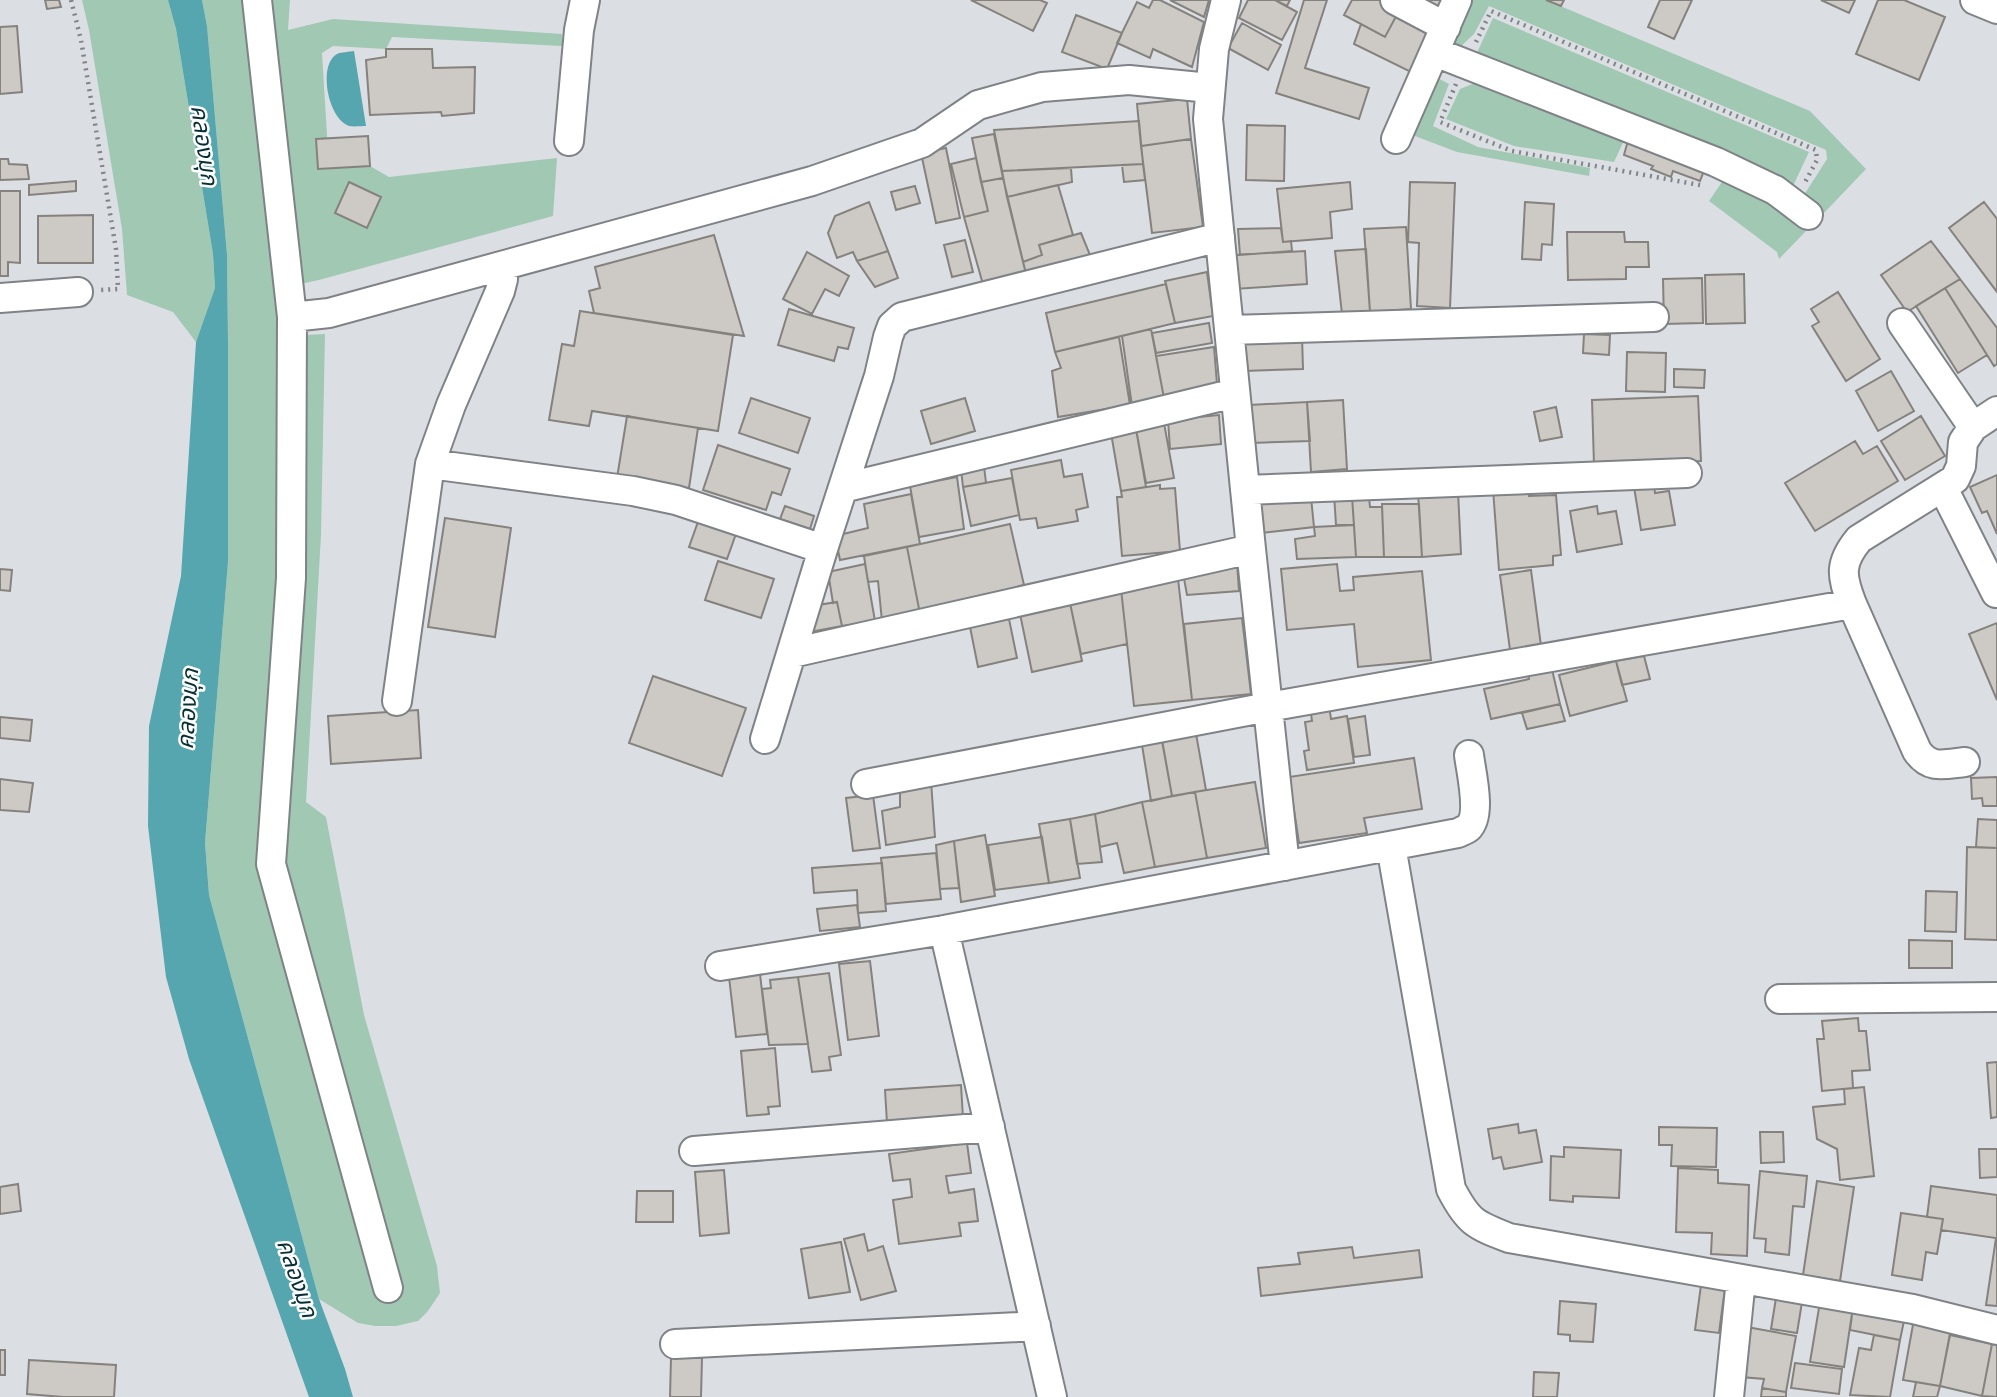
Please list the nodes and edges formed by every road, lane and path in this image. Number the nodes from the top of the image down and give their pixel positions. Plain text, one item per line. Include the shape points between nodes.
1 (71, 0) edge
2 (257, 0) edge
3 (585, 0) edge
4 (1226, 0) edge
5 (1395, 0) edge
6 (1457, 0) edge
7 (1975, 0) edge
8 (1997, 9) edge
9 (1440, 40) junction
10 (1210, 88) junction
11 (1396, 139) dead end
12 (569, 141) dead end
13 (1808, 215) dead end
14 (1220, 237) junction
15 (503, 266) junction
16 (78, 292) joint
17 (0, 298) edge
18 (292, 317) junction
19 (1654, 317) dead end
20 (1902, 323) dead end
21 (1229, 330) junction
22 (1235, 393) junction
23 (1997, 411) edge
24 (1973, 427) junction
25 (430, 464) junction
26 (1687, 473) dead end
27 (843, 488) junction
28 (1943, 488) junction
29 (1245, 490) junction
30 (1251, 549) junction
31 (823, 550) junction
32 (1996, 593) edge
33 (1852, 604) junction
34 (792, 653) junction
35 (397, 701) dead end
36 (1268, 707) junction
37 (765, 739) dead end
38 (1469, 755) dead end
39 (1965, 762) dead end
40 (866, 784) dead end
41 (1391, 846) junction
42 (1285, 866) junction
43 (944, 930) junction
44 (720, 966) dead end
45 (1997, 997) edge
46 (1780, 999) dead end
47 (990, 1126) junction
48 (694, 1151) dead end
49 (1741, 1279) junction
50 (388, 1288) dead end
51 (1036, 1326) junction
52 (1997, 1330) edge
53 (674, 1344) dead end
54 (1052, 1397) edge
55 (1729, 1397) edge

1 - 16 path via 116,249 118,289
2 - 18 street
3 - 12 street
4 - 10 street
5 - 9 street
6 - 9 street
7 - 8 street
9 - 11 street
9 - 13 street via 1775,190
10 - 14 street via 1208,119
10 - 15 street via 1129,80 1042,88 978,105 922,143 812,181
14 - 21 street
14 - 27 street via 902,317 891,326
15 - 18 street via 329,313
15 - 25 street via 500,290
16 - 17 street
18 - 50 street via 291,578 271,864
19 - 21 street
20 - 24 street
21 - 22 street
22 - 27 street
22 - 29 street
23 - 24 street
24 - 28 street via 1964,442 1955,479
25 - 31 street via 676,500
25 - 35 street
26 - 29 street
27 - 31 street
28 - 32 street
28 - 33 street via 1859,539 1848,552 1844,584
29 - 30 street
30 - 34 street
30 - 36 street
31 - 34 street
33 - 36 street
33 - 39 street via 1923,760 1935,765
34 - 37 street
36 - 40 street
36 - 42 street
38 - 41 street via 1476,810 1468,828
41 - 42 street
41 - 49 street via 1451,1189 1463,1212 1482,1227 1509,1238
42 - 43 street
43 - 44 street
43 - 47 street
45 - 46 street
47 - 48 street
47 - 51 street
49 - 52 street via 1913,1309
49 - 55 street
51 - 53 street
51 - 54 street

